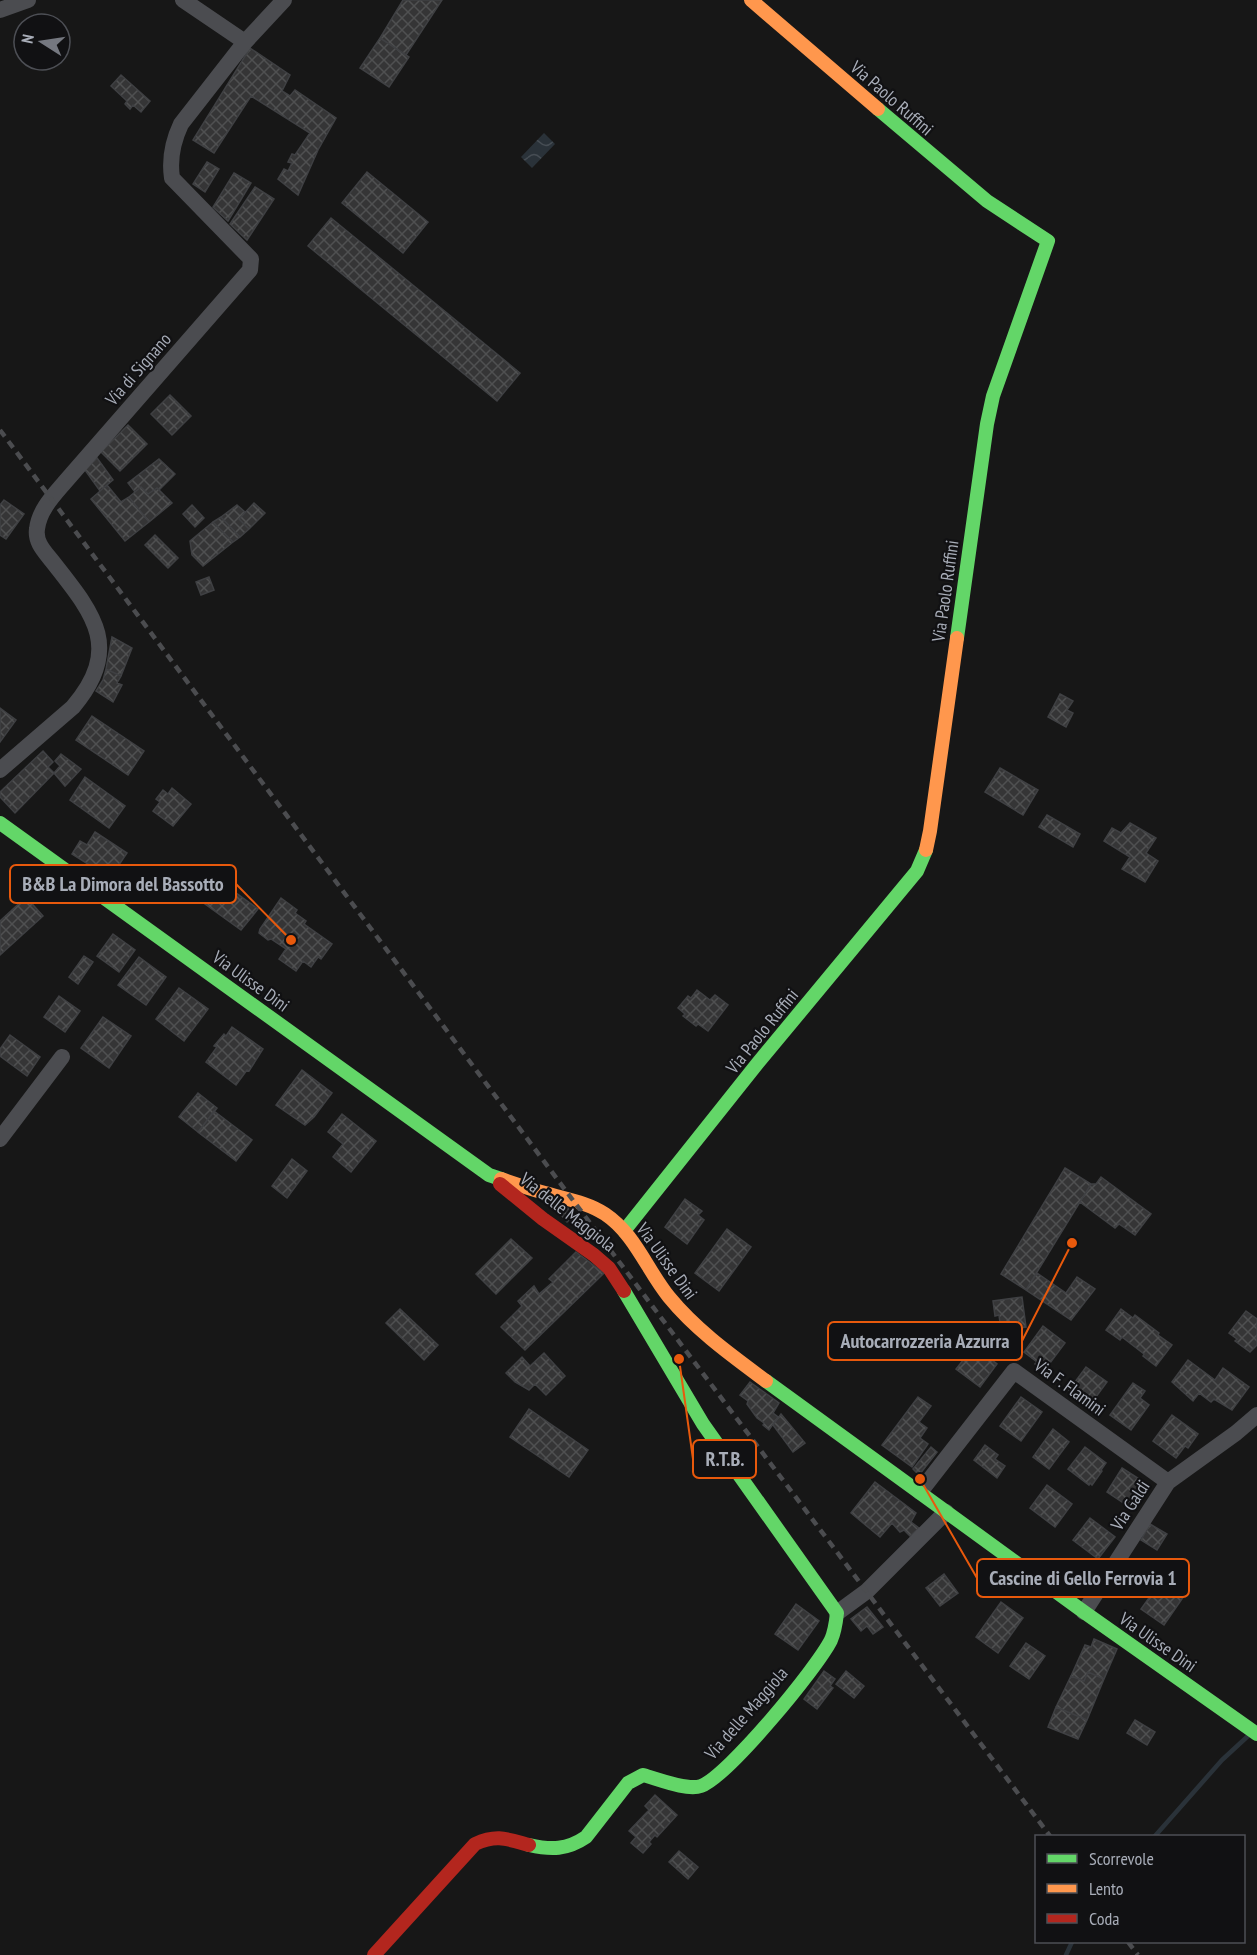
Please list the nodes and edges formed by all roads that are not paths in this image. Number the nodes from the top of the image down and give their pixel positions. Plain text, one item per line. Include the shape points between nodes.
1 (28, 0) edge
2 (183, 0) edge
3 (284, 0) edge
4 (751, 0) edge
5 (0, 10) edge
6 (245, 42) junction
7 (0, 770) edge
8 (0, 823) edge
9 (62, 1057) dead end
10 (0, 1139) edge
11 (489, 1175) junction
12 (624, 1231) junction
13 (1257, 1414) edge
14 (1168, 1482) junction
15 (920, 1492) junction
16 (946, 1512) junction
17 (1084, 1612) junction
18 (837, 1613) junction
19 (1257, 1734) edge
20 (374, 1955) edge

1 - 5 street
2 - 6 street
3 - 6 street, Via di Signano
4 - 12 street, Via Paolo Ruffini via 987,201 1048,241 993,396 987,424 930,831 921,863
6 - 7 street, Via di Signano via 181,124 170,165 172,178 251,259 250,270 45,506 37,529 40,546 86,604 100,639 99,658 73,707
8 - 11 street, Via Ulisse Dini
9 - 10 street
11 - 12 street, Via Ulisse Dini via 589,1206 607,1215
11 - 18 street, Via delle Maggiola via 609,1268 703,1424
12 - 15 street, Via Ulisse Dini via 663,1290 696,1326
13 - 14 street, Via Galdi
14 - 15 street, Via F. Flamini via 1014,1371
14 - 17 street, Via Galdi
15 - 16 street, Via Ulisse Dini
16 - 17 street, Via Ulisse Dini
16 - 18 street via 867,1591
17 - 19 street, Via Ulisse Dini
18 - 20 street, Via delle Maggiola via 829,1643 803,1678 730,1763 708,1782 692,1786 637,1777 586,1837 568,1849 551,1850 500,1837 475,1844

